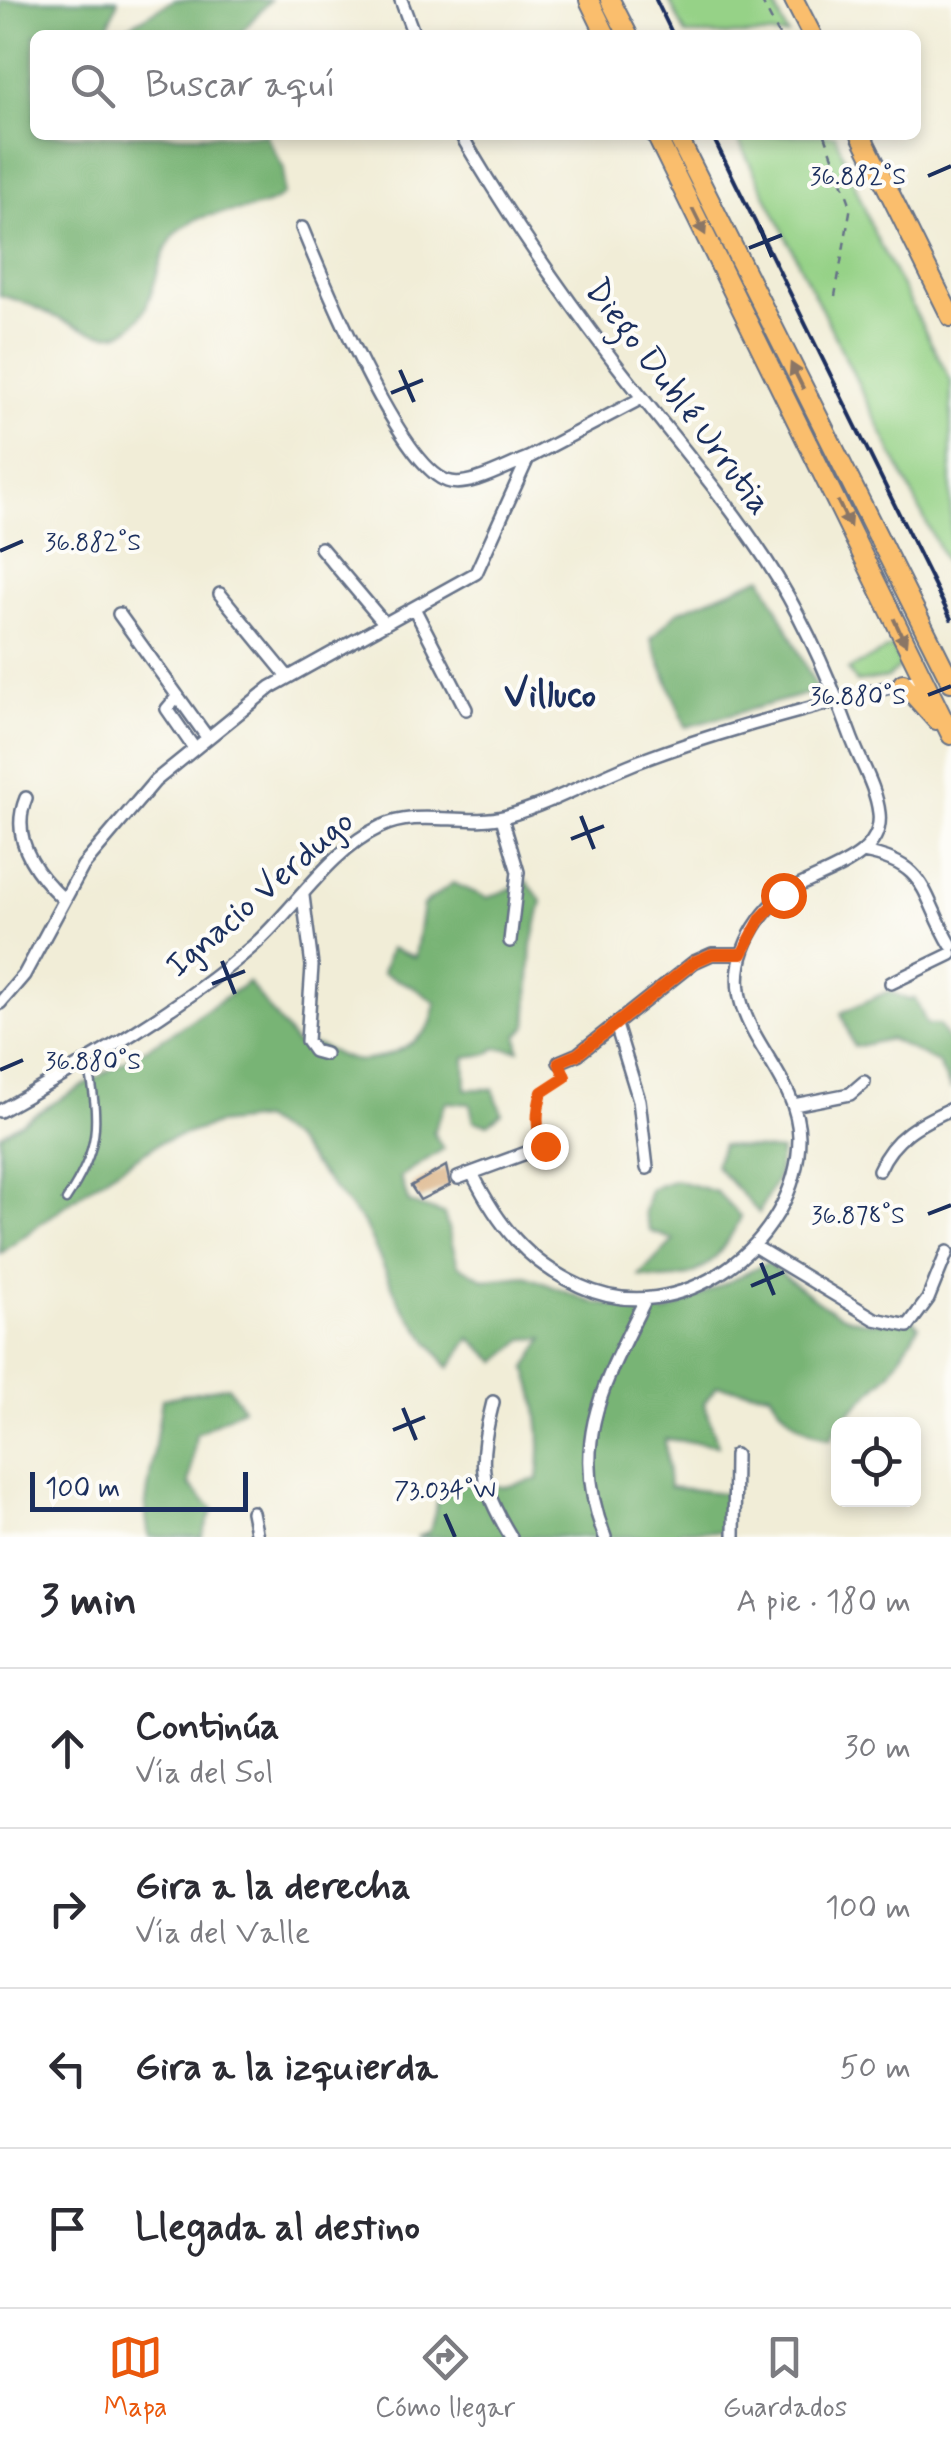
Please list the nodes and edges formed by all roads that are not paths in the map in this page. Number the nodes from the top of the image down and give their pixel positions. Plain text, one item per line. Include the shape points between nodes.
1 (401, 0) edge
2 (589, 0) edge
3 (610, 0) edge
4 (794, 0) edge
5 (412, 30) edge
6 (604, 30) edge
7 (625, 30) edge
8 (809, 30) edge
9 (464, 140) edge
10 (658, 140) edge
11 (680, 140) edge
12 (863, 140) edge
13 (302, 228) dead end
14 (951, 317) edge
15 (642, 398) junction
16 (528, 458) junction
17 (321, 548) dead end
18 (220, 594) dead end
19 (415, 610) junction
20 (119, 614) dead end
21 (385, 624) junction
22 (931, 643) junction
23 (288, 677) junction
24 (923, 678) junction
25 (903, 683) junction
26 (951, 684) edge
27 (178, 696) junction
28 (836, 700) junction
29 (466, 709) dead end
30 (207, 738) junction
31 (951, 738) edge
32 (194, 748) junction
33 (26, 798) dead end
34 (502, 818) junction
35 (863, 852) junction
36 (303, 896) junction
37 (62, 898) junction
38 (510, 941) dead end
39 (951, 945) edge
40 (742, 954) junction
41 (951, 954) edge
42 (891, 983) dead end
43 (0, 1003) edge
44 (616, 1025) junction
45 (324, 1054) dead end
46 (87, 1062) junction
47 (559, 1062) road end
48 (864, 1082) dead end
49 (794, 1105) junction
50 (951, 1108) edge
51 (0, 1111) edge
52 (545, 1146) road end
53 (647, 1168) dead end
54 (878, 1170) dead end
55 (472, 1174) junction
56 (458, 1178) dead end
57 (66, 1200) dead end
58 (754, 1246) junction
59 (947, 1252) dead end
60 (645, 1300) junction
61 (493, 1402) dead end
62 (735, 1455) dead end
63 (252, 1512) dead end
64 (257, 1537) edge
65 (511, 1537) edge
66 (605, 1537) edge
67 (734, 1537) edge

1 - 5 street
2 - 6 main road
3 - 7 main road
4 - 8 main road
9 - 15 street, Diego Dublé Urrutia
10 -> 24 main road
22 -> 11 main road
12 - 14 main road
13 - 16 street via 372,382 438,476 465,482
15 - 16 street
15 - 28 street, Diego Dublé Urrutia via 772,569
16 - 19 street via 483,564
17 - 21 street
18 - 23 street
19 - 21 street
19 - 29 street
20 - 27 street
21 - 23 street
22 - 24 main road
22 - 26 main road
23 - 30 street
24 - 25 street, Ignacio Verdugo
24 - 26 main road
24 - 31 main road
25 - 28 street, Ignacio Verdugo
25 - 31 main road
27 - 30 street
27 - 32 street via 167,710
28 - 34 street, Ignacio Verdugo via 641,760
28 - 35 street, Diego Dublé Urrutia via 880,815 876,836
30 - 32 street
32 - 37 street via 121,817
33 - 37 street via 22,842
34 - 36 street, Ignacio Verdugo via 382,826
34 - 38 street via 518,872
35 - 39 street via 909,867
35 - 40 street via 783,895
36 - 45 street via 312,966 307,1041
36 - 46 street, Ignacio Verdugo via 220,972
37 - 43 street via 30,966
40 - 44 street via 694,962
40 - 49 street via 739,993 746,1020
41 - 42 street
44 - 47 street
44 - 53 street via 639,1100
46 - 51 street, Ignacio Verdugo
46 - 57 lane via 97,1137 89,1166
48 - 49 street via 850,1094
49 - 58 street via 794,1178
50 - 54 street via 898,1140
52 - 55 street
55 - 56 street
55 - 60 street via 527,1256 585,1289
58 - 59 street via 858,1310 908,1326 928,1300
58 - 60 street via 704,1282
60 - 66 street via 602,1388 590,1436 590,1498
61 - 65 street via 480,1453 482,1476
62 - 67 street
63 - 64 street

